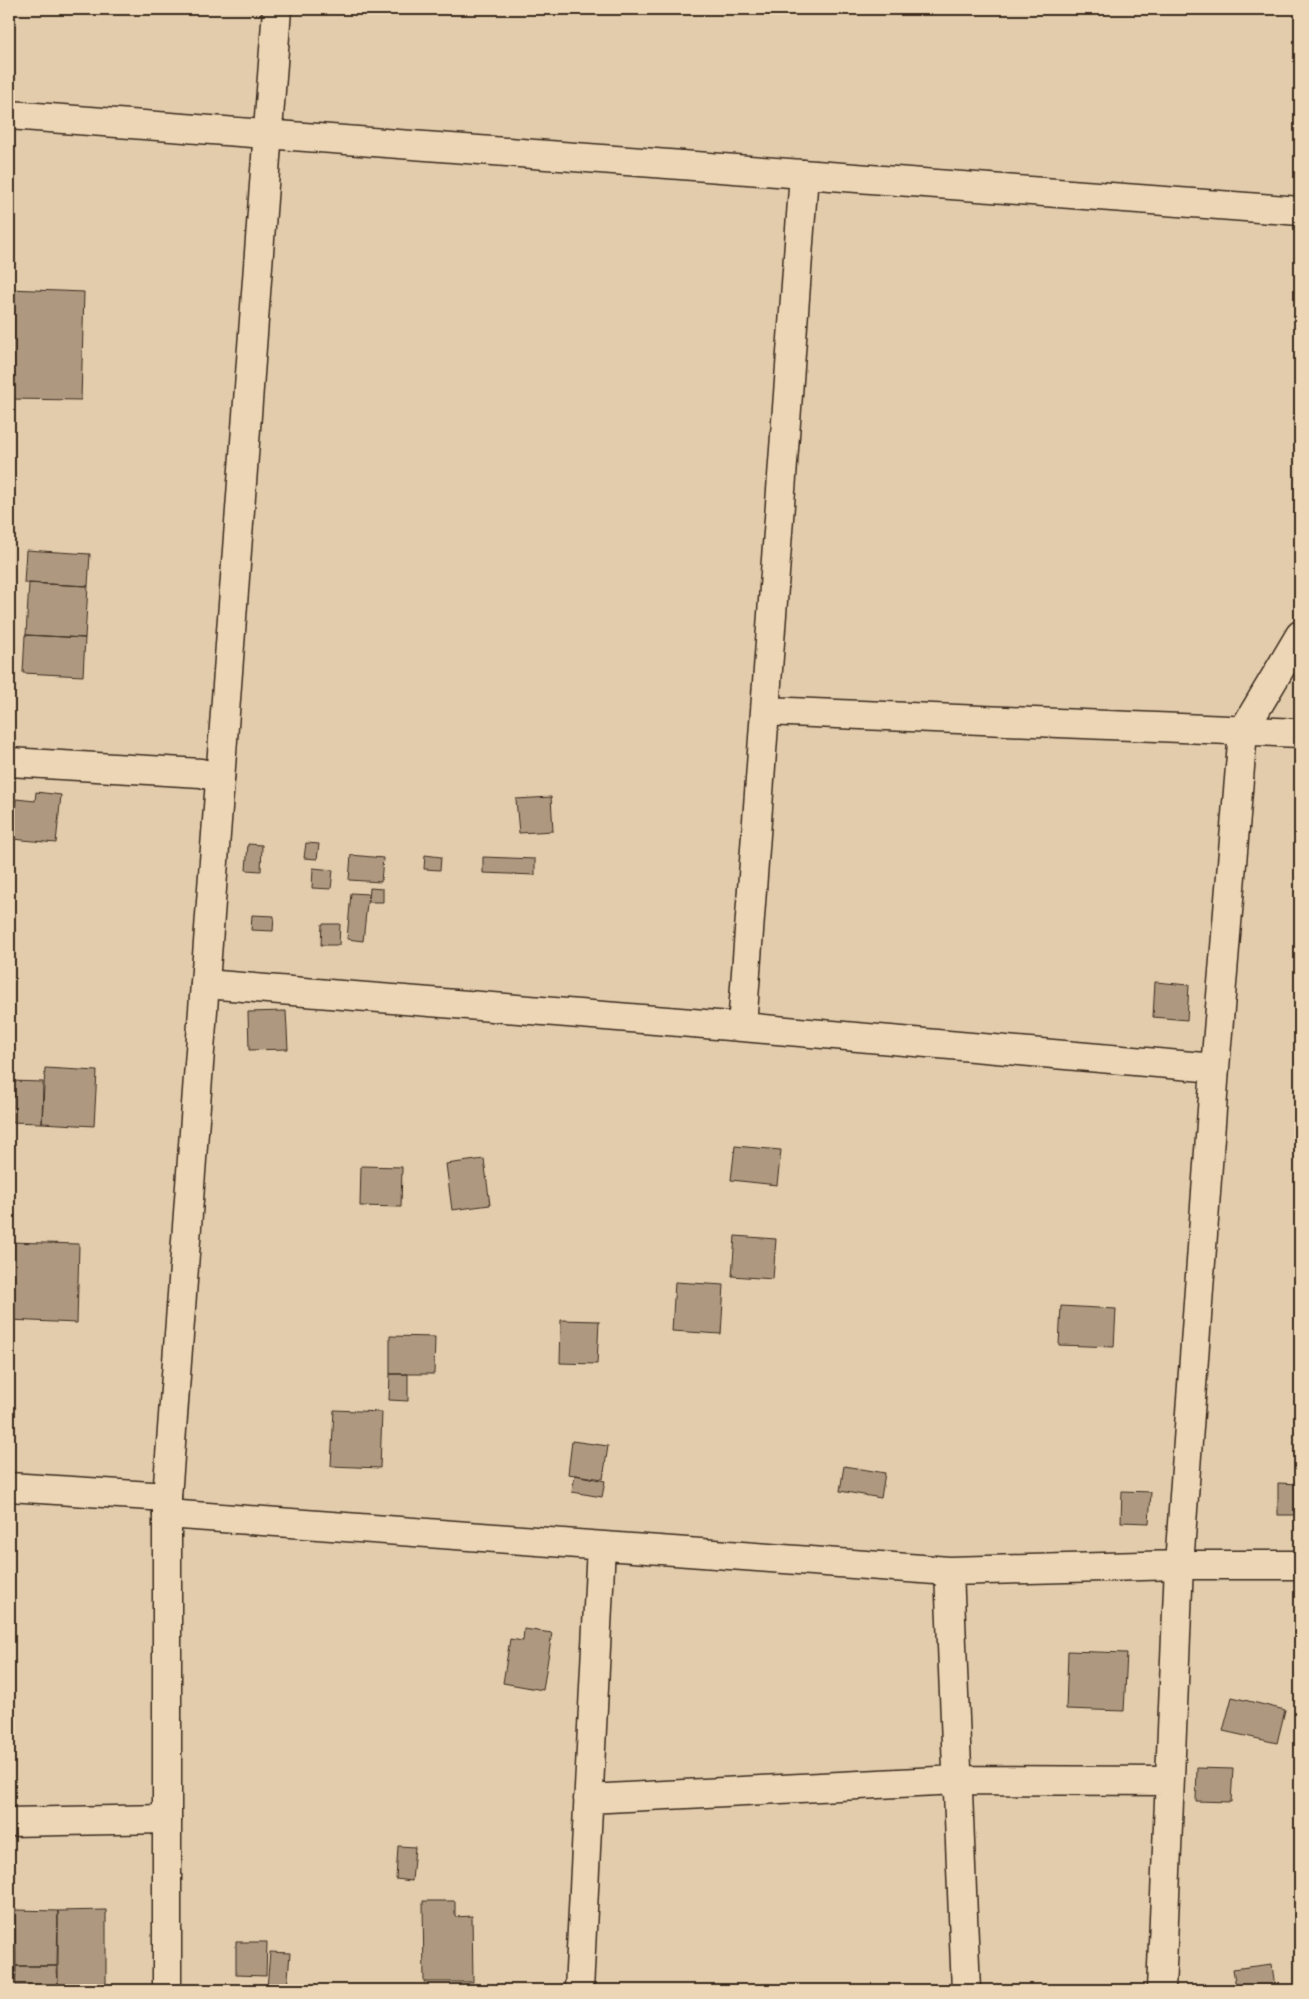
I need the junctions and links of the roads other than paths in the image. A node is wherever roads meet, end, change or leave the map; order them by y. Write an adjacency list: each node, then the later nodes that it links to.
1 (277, 9): 3 (street)
2 (9, 116): 3 (street)
3 (268, 134): 4 (street); 11 (street)
4 (804, 174): 5 (street); 7 (street)
5 (1300, 210)
6 (1300, 635): 8 (street)
7 (765, 711): 8 (street); 13 (street)
8 (1243, 731): 9 (street); 14 (street)
9 (1300, 733)
10 (9, 762): 11 (street)
11 (220, 778): 12 (street)
12 (205, 984): 13 (street); 16 (street)
13 (742, 1027): 14 (street)
14 (1215, 1068): 18 (street)
15 (9, 1487): 16 (street)
16 (167, 1506): 17 (street); 24 (street)
17 (601, 1546): 20 (street); 23 (street)
18 (1179, 1565): 19 (street); 20 (street); 22 (street)
19 (1300, 1565)
20 (949, 1572): 21 (street)
21 (957, 1780): 22 (street); 23 (street); 28 (street)
22 (1169, 1781): 29 (street)
23 (588, 1799): 27 (street)
24 (167, 1819): 25 (street); 26 (street)
25 (9, 1822)
26 (167, 1990)
27 (579, 1990)
28 (966, 1990)
29 (1161, 1990)

